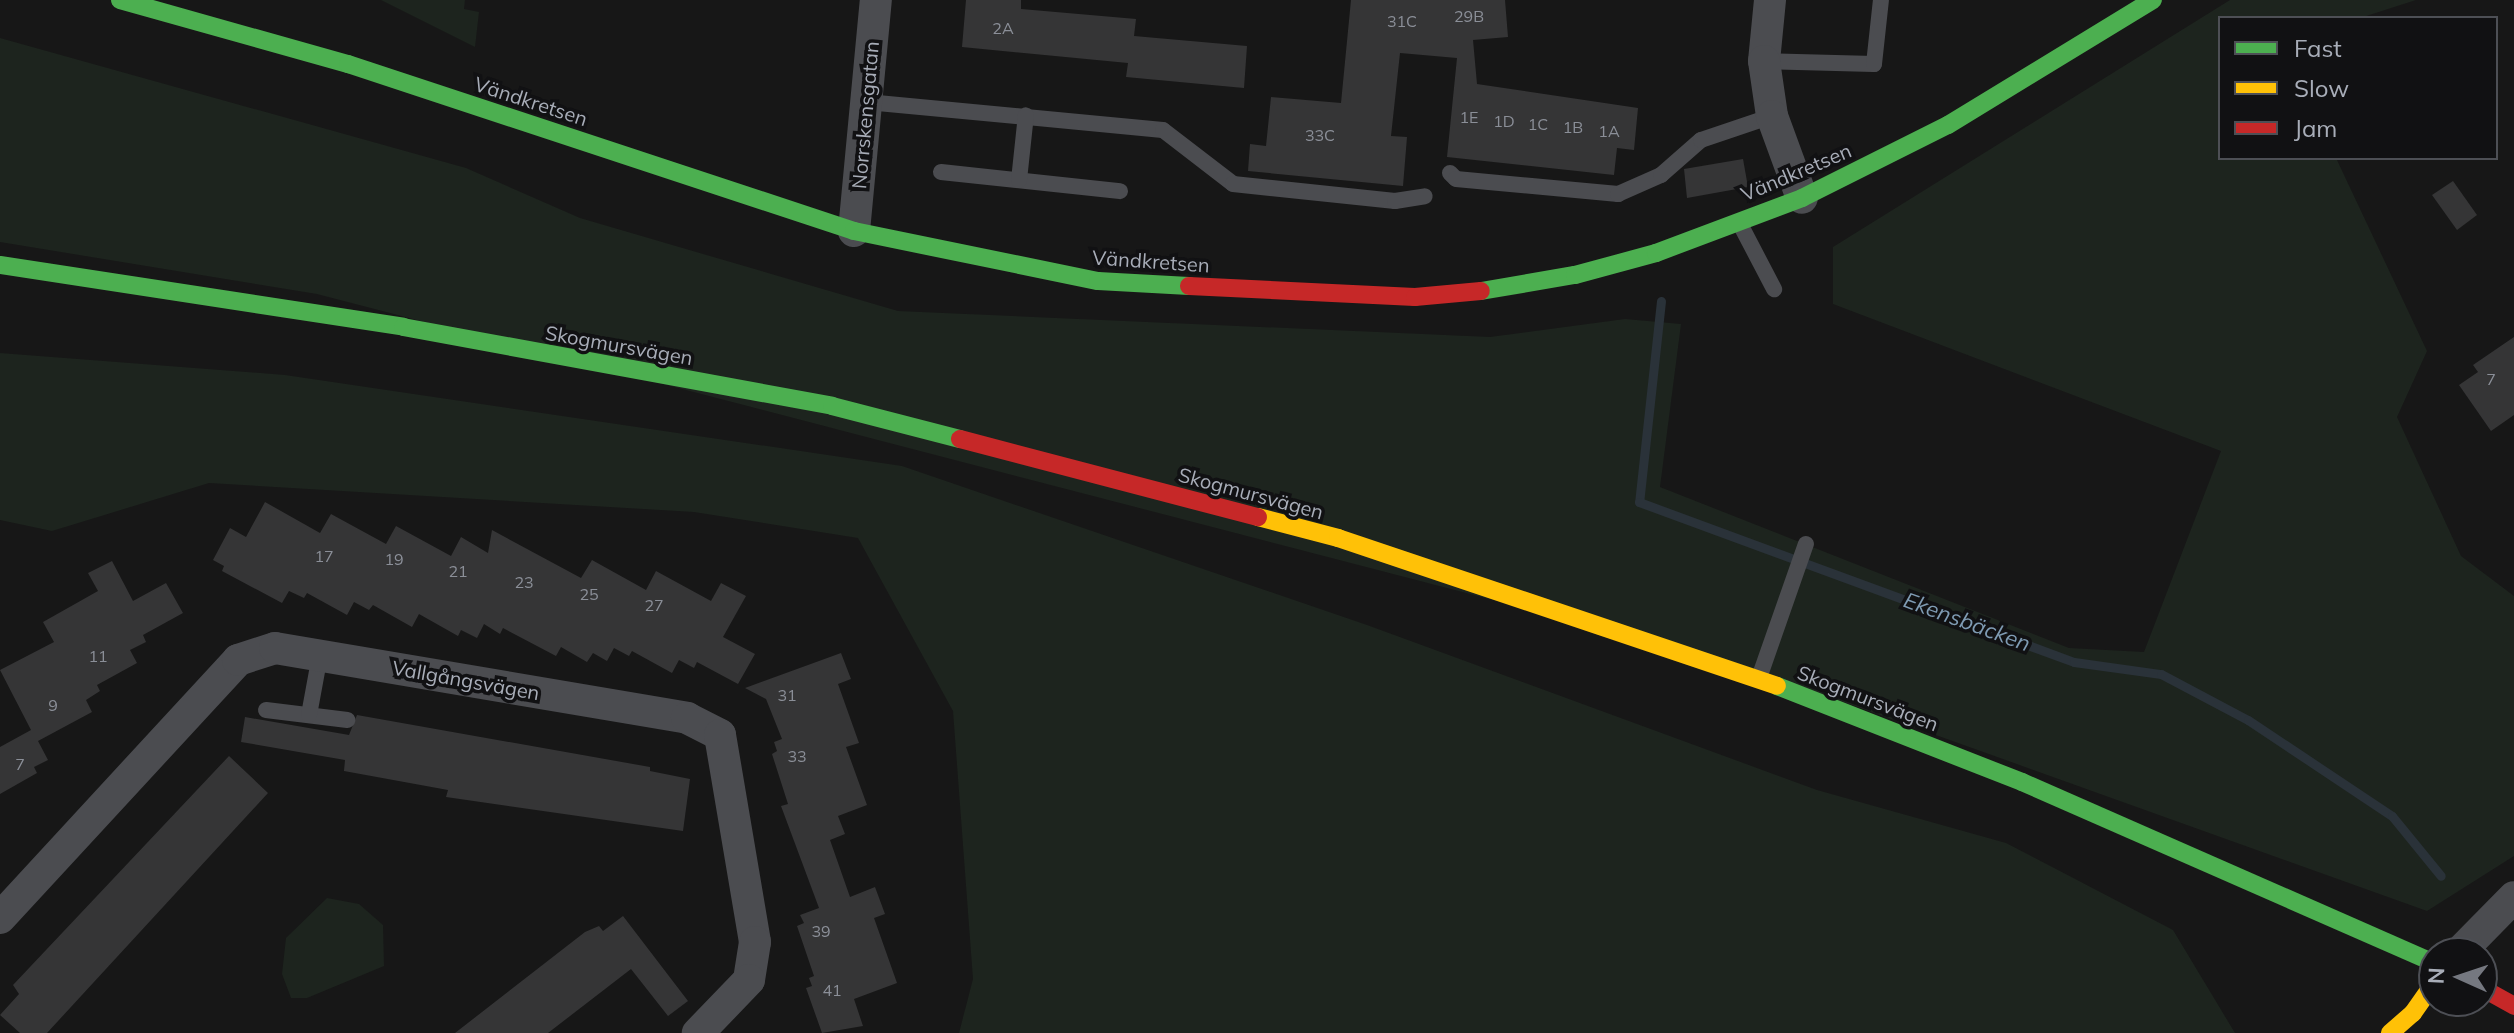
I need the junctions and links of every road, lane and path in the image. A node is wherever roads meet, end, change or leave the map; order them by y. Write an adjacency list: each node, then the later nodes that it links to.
1 (120, 0): 17 (street, Vändkretsen)
2 (876, 0): 7 (street, Norrskensgatan)
3 (1770, 0): 6 (street)
4 (1881, 0): 6 (lane)
5 (2153, 0): 15 (street, Vändkretsen)
6 (1764, 61): 9 (street)
7 (867, 102): 8 (lane); 17 (street, Norrskensgatan)
8 (1026, 115): 12 (lane); 14 (lane)
9 (1772, 116): 11 (lane); 15 (street)
10 (941, 172): 12 (lane)
11 (1450, 173)
12 (1019, 180): 13 (lane)
13 (1120, 191)
14 (1425, 196)
15 (1802, 198): 16 (street, Vändkretsen)
16 (1738, 221): 17 (street, Vändkretsen); 19 (lane)
17 (854, 231)
18 (0, 265): 22 (street, Skogmursvägen)
19 (1774, 289)
20 (1806, 544): 22 (lane)
21 (320, 655): 24 (lane); 27 (street, Vallgångsvägen); 31 (street, Vallgångsvägen)
22 (1759, 679): 29 (street, Skogmursvägen)
23 (266, 710): 24 (lane)
24 (309, 715): 25 (lane)
25 (347, 720)
26 (2514, 897): 28 (street)
27 (0, 918)
28 (2475, 937)
29 (2418, 956)
30 (2418, 1006): 32 (street)
31 (698, 1033)
32 (2390, 1033)

